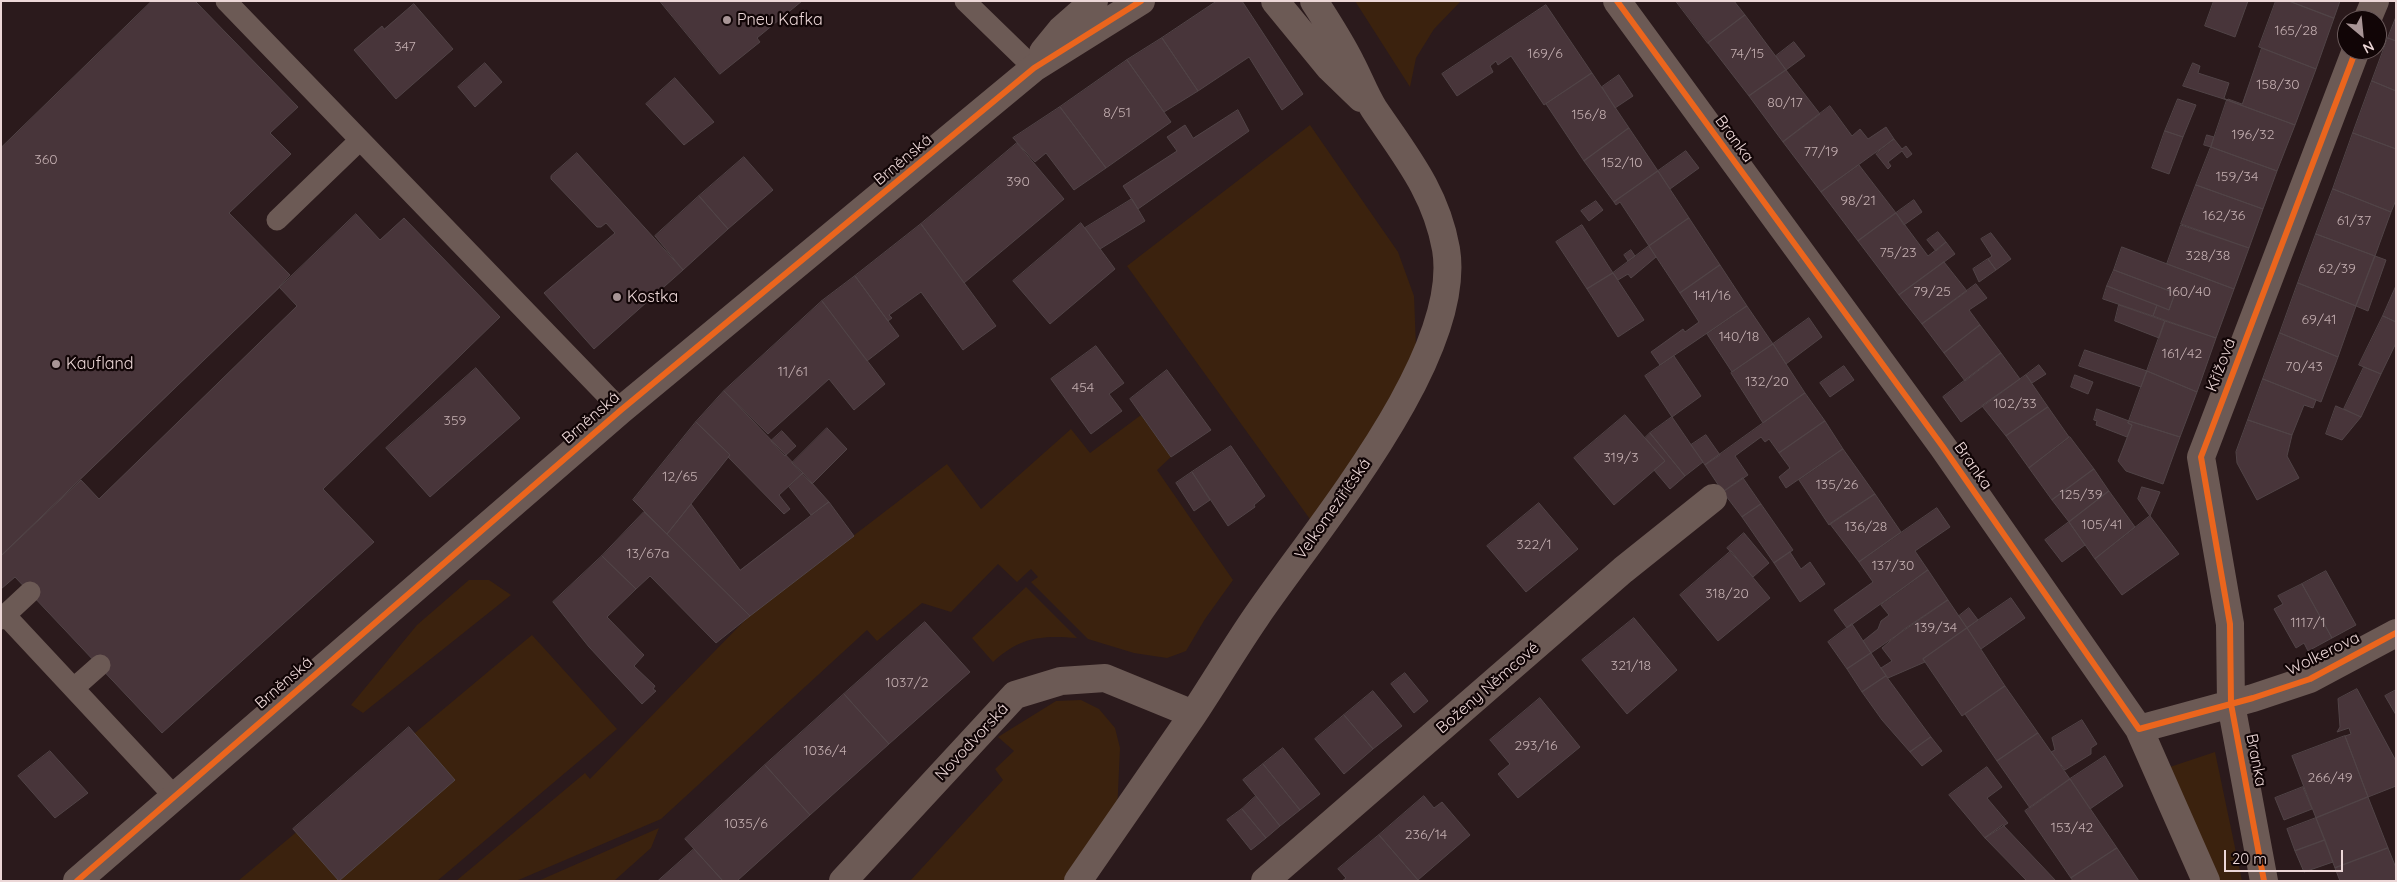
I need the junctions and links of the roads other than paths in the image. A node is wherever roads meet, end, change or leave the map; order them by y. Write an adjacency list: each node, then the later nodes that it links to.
1 (226, 1): 11 (lane)
2 (965, 1): 9 (lane)
3 (1094, 1): 9 (street)
4 (1141, 1): 9 (street, Brněnská)
5 (1275, 1): 10 (street)
6 (1314, 1): 10 (street)
7 (1617, 1): 22 (street, Branka)
8 (2352, 60): 20 (street, Křížová)
9 (1034, 68): 13 (street, Brněnská)
10 (1372, 107): 21 (street, Velkomeziříčská)
11 (360, 140): 12 (lane); 13 (lane)
12 (278, 220)
13 (621, 410): 23 (street, Brněnská)
14 (1713, 498): 27 (street, Boženy Němcové)
15 (30, 592): 16 (lane)
16 (3, 617): 19 (lane)
17 (2396, 633): 20 (street, Wolkerova)
18 (100, 665): 19 (lane)
19 (74, 688): 23 (lane)
20 (2230, 704): 22 (street); 29 (street, Branka)
21 (1193, 714): 25 (street, Novodvorská); 26 (street, Velkomeziříčská)
22 (2139, 729): 28 (street, Branka)
23 (174, 796): 24 (street, Brněnská)
24 (77, 881)
25 (843, 881)
26 (1078, 881)
27 (1265, 881)
28 (2206, 881)
29 (2264, 881)

